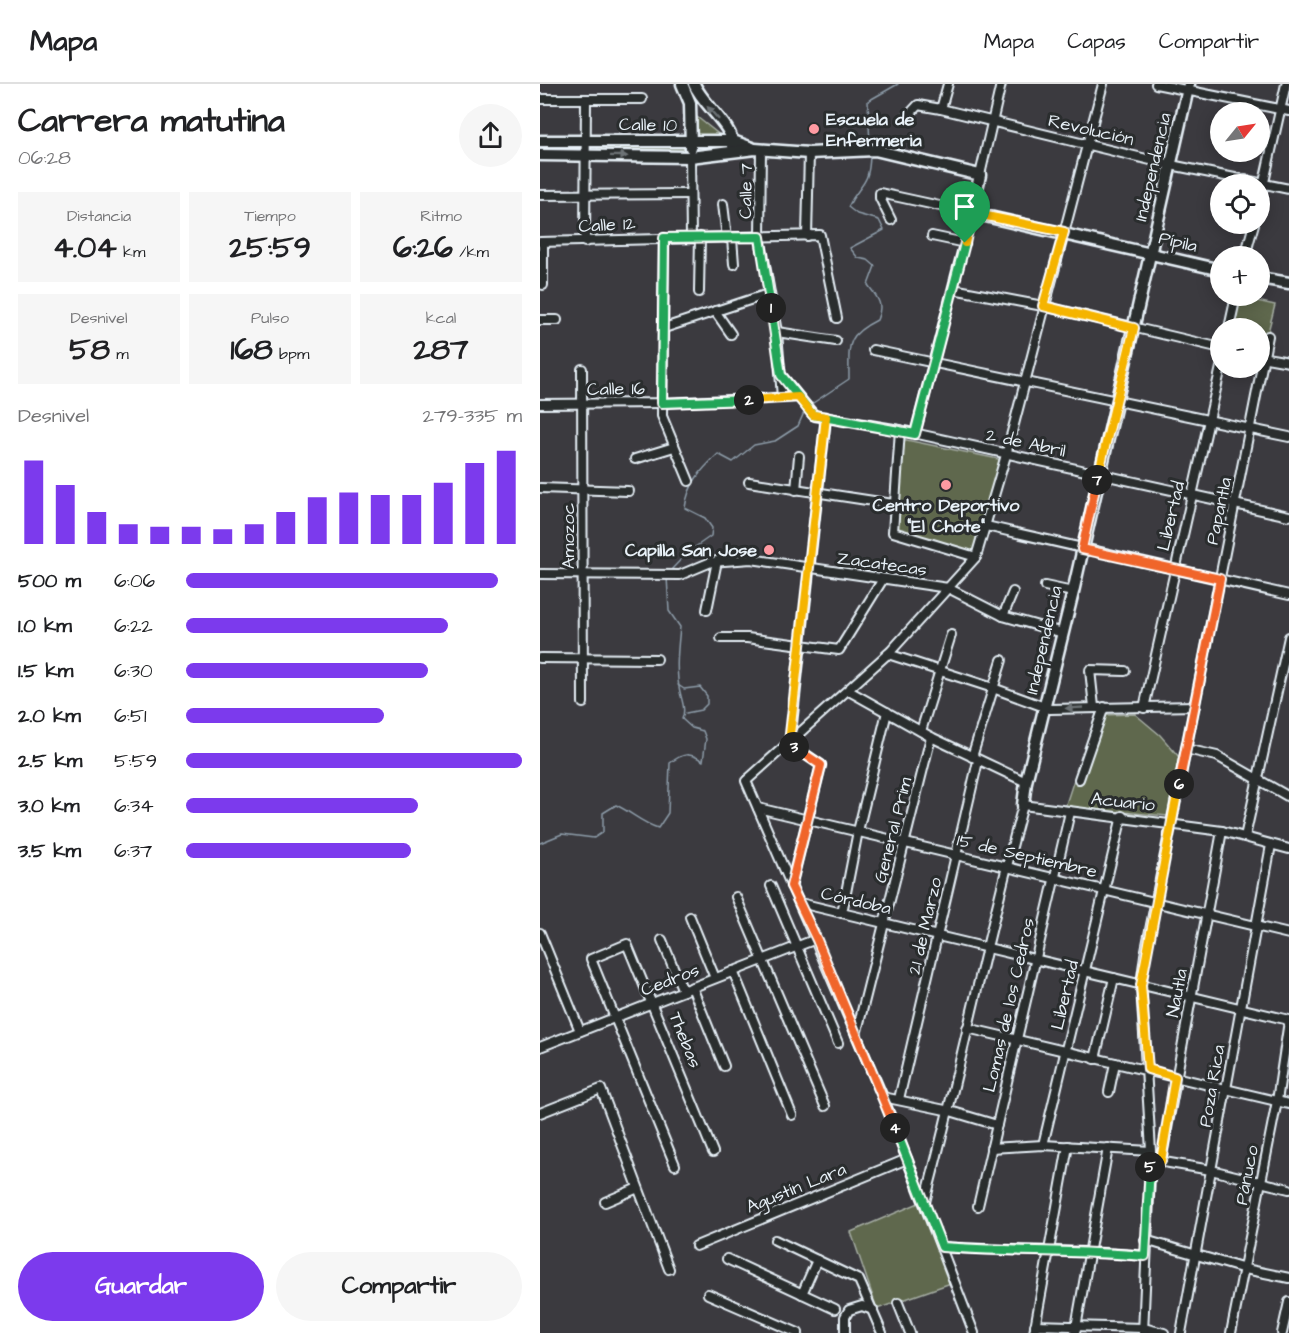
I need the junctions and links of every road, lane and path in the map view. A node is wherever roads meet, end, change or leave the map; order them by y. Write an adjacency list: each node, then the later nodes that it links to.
1 (682, 84): 18 (main road)
2 (694, 84): 20 (main road, one-way to 2)
3 (948, 84): 12 (street)
4 (1001, 84): 15 (street)
5 (1103, 84): 19 (street)
6 (1156, 84): 8 (street)
7 (1286, 84): 13 (street)
8 (1188, 88): 13 (street); 26 (main road, Independencia)
9 (540, 99): 10 (street)
10 (586, 99): 11 (street); 16 (street)
11 (642, 99)
12 (941, 109): 14 (street, Revolución); 15 (street, Revolución)
13 (1285, 110): 28 (street)
14 (906, 119)
15 (992, 123): 19 (street, Revolución); 29 (street)
16 (585, 140): 17 (main road, Calle 10); 18 (main road, Calle 10); 24 (street)
17 (540, 141)
18 (691, 142): 20 (main road, Calle 10); 25 (main road)
19 (1086, 144): 26 (street, Revolución); 38 (street)
20 (733, 147): 21 (main road, Calle 10); 25 (main road, Calle 10)
21 (758, 149): 22 (main road, Calle 10); 43 (street, Calle 7)
22 (809, 153): 29 (main road, Calle 10); 39 (street)
23 (540, 155): 24 (main road, Calle 10)
24 (585, 156): 25 (main road, Calle 10, one-way to 25); 34 (street)
25 (690, 157): 32 (street)
26 (1171, 165): 27 (street, Revolución); 49 (main road, Independencia)
27 (1215, 174)
28 (1267, 174)
29 (980, 175): 36 (main road)
30 (1270, 185): 31 (street, Revolución)
31 (1289, 189)
32 (690, 194): 34 (street); 41 (street)
33 (540, 195): 34 (street)
34 (586, 195): 47 (street)
35 (723, 204): 45 (street)
36 (972, 213): 37 (street, Pípila); 38 (main road, Pípila); 48 (street)
37 (891, 220)
38 (1064, 232): 49 (main road, Pípila); 58 (street)
39 (807, 236): 43 (street, Calle 12); 60 (street, Calle 12)
40 (932, 236): 48 (street)
41 (691, 237): 42 (street, Calle 12); 44 (street, Calle 12)
42 (700, 237): 45 (street, Calle 12); 56 (street)
43 (760, 237): 45 (street, Calle 12); 57 (street, Calle 7)
44 (664, 238): 47 (street, Calle 12); 63 (street)
45 (729, 238): 50 (street)
46 (542, 242): 47 (street, Calle 12); 54 (street)
47 (585, 242)
48 (965, 243): 55 (street)
49 (1151, 253): 51 (main road, Pípila); 64 (main road, Independencia)
50 (734, 264)
51 (1210, 267)
52 (1270, 280): 53 (main road)
53 (1289, 284)
54 (543, 285)
55 (953, 289): 58 (street); 71 (street)
56 (699, 292)
57 (768, 294): 59 (street); 65 (street, Calle 7)
58 (1043, 306): 64 (street); 77 (street)
59 (715, 311): 63 (street); 66 (street)
60 (837, 318)
61 (540, 320): 62 (street)
62 (558, 320)
63 (664, 328): 81 (street)
64 (1134, 328): 68 (street); 80 (main road, Independencia)
65 (777, 332): 67 (street); 74 (street, Calle 7)
66 (731, 334)
67 (836, 340)
68 (1210, 345)
69 (873, 350): 71 (street)
70 (1270, 358): 72 (street)
71 (932, 360): 77 (street); 88 (street)
72 (1289, 362)
73 (582, 369): 83 (street, Amozoc)
74 (781, 375): 78 (street, Calle 7); 79 (street)
75 (1219, 378): 85 (street, Libertad)
76 (1259, 378): 87 (street, Papantla)
77 (1024, 382): 80 (street); 91 (street)
78 (782, 398): 79 (street, Calle 16); 81 (street, Calle 16)
79 (799, 398): 84 (street)
80 (1115, 401): 85 (street); 94 (main road, Independencia)
81 (662, 403): 83 (street, Calle 16); 90 (street)
82 (540, 404): 83 (street, Calle 16)
83 (582, 405): 98 (street, Amozoc)
84 (826, 417): 86 (street, 2 de Abril); 101 (street)
85 (1209, 420): 87 (street); 102 (street, Libertad)
86 (900, 430): 88 (street, 2 de Abril); 103 (street)
87 (1251, 430): 89 (street); 104 (street, Papantla)
88 (915, 434): 91 (street, 2 de Abril)
89 (1289, 437)
90 (674, 447): 93 (street); 95 (street)
91 (1005, 455): 94 (street, 2 de Abril); 106 (street)
92 (799, 456): 99 (street)
93 (635, 459)
94 (1099, 473): 102 (street, 2 de Abril); 107 (main road, Independencia)
95 (689, 481)
96 (749, 482): 99 (street)
97 (540, 488): 98 (street)
98 (582, 489): 100 (street); 113 (street, Amozoc)
99 (796, 490): 101 (street)
100 (628, 491)
101 (820, 493): 103 (street); 110 (street)
102 (1191, 493): 104 (street, 2 de Abril); 111 (street, Libertad)
103 (893, 504): 108 (street)
104 (1235, 504): 105 (street, 2 de Abril); 115 (street, Papantla)
105 (1289, 516)
106 (986, 526): 107 (street); 108 (street)
107 (1082, 549): 111 (street); 119 (main road, Independencia)
108 (976, 557): 117 (street)
109 (717, 561): 110 (street, Zacatecas); 113 (street, Zacatecas); 121 (street)
110 (810, 569): 114 (street, Zacatecas); 127 (street)
111 (1174, 569): 115 (street); 142 (street, Libertad)
112 (540, 574): 113 (street, Zacatecas)
113 (583, 574): 130 (street, Amozoc)
114 (883, 579): 117 (street, Zacatecas); 127 (street)
115 (1220, 579): 120 (street); 138 (street, Papantla)
116 (1045, 586): 119 (street)
117 (948, 588): 122 (street, Zacatecas); 128 (street)
118 (1014, 592): 122 (street)
119 (1073, 592): 123 (main road, Independencia)
120 (1289, 596)
121 (707, 610)
122 (1003, 616): 123 (street, Zacatecas)
123 (1063, 633): 140 (main road, Independencia)
124 (951, 635): 133 (street)
125 (1289, 637): 151 (street)
126 (721, 638): 127 (street)
127 (802, 644): 146 (street)
128 (888, 654): 133 (street); 136 (street)
129 (540, 658): 130 (street)
130 (583, 658): 131 (street); 137 (street, Amozoc)
131 (657, 659)
132 (1002, 660): 135 (street, 21 de Marzo)
133 (939, 670): 135 (street); 144 (street)
134 (1125, 671): 139 (street)
135 (993, 688): 140 (street); 148 (street, 21 de Marzo)
136 (849, 691): 143 (street); 146 (street)
137 (583, 703)
138 (1196, 706): 142 (street); 147 (street, Papantla)
139 (1094, 707): 140 (street, one-way to 140); 141 (street)
140 (1045, 708): 150 (main road, Independencia)
141 (1104, 708): 142 (street); 149 (street)
142 (1144, 708)
143 (887, 712): 144 (street); 159 (street)
144 (921, 731): 145 (street)
145 (931, 737): 148 (street); 162 (street, General Prim)
146 (790, 742): 154 (street); 157 (street)
147 (1186, 749): 151 (street); 158 (street, Papantla)
148 (975, 759): 150 (street); 165 (street, 21 de Marzo)
149 (1079, 778)
150 (1026, 782): 153 (main road, Independencia)
151 (1258, 782): 152 (street); 161 (street)
152 (1289, 797)
153 (1023, 805): 155 (street, Acuario); 166 (street, Independencia)
154 (758, 808): 157 (street, 15 de Septiembre); 169 (street)
155 (1070, 812): 156 (street, Acuario); 167 (street, Lomas de los Cedros)
156 (1122, 816): 158 (street, Acuario); 170 (street, Libertad)
157 (808, 820): 159 (street, 15 de Septiembre); 169 (street)
158 (1172, 823): 160 (street, Acuario); 173 (street, Papantla)
159 (858, 831): 162 (street, 15 de Septiembre); 174 (street)
160 (1222, 831): 161 (street, Acuario); 175 (street, Nautla)
161 (1245, 837): 163 (street, Acuario)
162 (906, 843): 165 (street, 15 de Septiembre); 177 (street, General Prim)
163 (1271, 845): 164 (street, Acuario); 178 (street, Poza Rica)
164 (1289, 849)
165 (957, 855): 166 (street, 15 de Septiembre); 181 (street, 21 de Marzo)
166 (1006, 867): 167 (street, 15 de Septiembre); 185 (street, Independencia)
167 (1054, 878): 170 (street, 15 de Septiembre); 186 (street, Lomas de los Cedros)
168 (771, 886): 184 (street)
169 (791, 886): 172 (street)
170 (1104, 890): 173 (street, 15 de Septiembre); 189 (street, Libertad)
171 (736, 897): 187 (street)
172 (800, 903): 174 (street, Córdoba); 202 (street)
173 (1157, 903): 175 (street, 15 de Septiembre); 192 (street, Papantla)
174 (842, 913): 177 (street, Córdoba)
175 (1207, 914): 178 (street, 15 de Septiembre); 195 (street, Nautla)
176 (690, 917): 190 (street)
177 (885, 924): 181 (street, Córdoba); 202 (street, General Prim)
178 (1255, 926): 180 (street, 15 de Septiembre); 197 (street, Poza Rica)
179 (540, 933): 201 (street)
180 (1289, 934)
181 (939, 936): 185 (street, Córdoba); 216 (street, 21 de Marzo)
182 (662, 940): 194 (street)
183 (811, 941): 184 (street, Cedros)
184 (796, 947): 187 (street, Cedros); 205 (street)
185 (986, 948): 186 (street, Córdoba); 200 (street, Independencia)
186 (1035, 959): 189 (street, Córdoba); 204 (street, Lomas de los Cedros)
187 (763, 960): 188 (street, Cedros); 219 (street)
188 (733, 971): 190 (street, Cedros); 222 (street)
189 (1086, 972): 191 (street, Córdoba); 207 (street, Libertad)
190 (715, 978): 193 (street, Cedros)
191 (1114, 978): 192 (street, Córdoba); 208 (street)
192 (1141, 985): 195 (street, Córdoba); 211 (street, Papantla)
193 (692, 987): 194 (street, Cedros); 210 (street)
194 (683, 991): 196 (street, Cedros)
195 (1192, 997): 197 (street, Córdoba); 212 (street, Nautla)
196 (654, 1002): 198 (street, Cedros); 198 (street, Thebas); 228 (street, Thebas)
197 (1240, 1008): 199 (street, Córdoba); 213 (street, Poza Rica)
198 (615, 1017): 201 (street, Cedros); 232 (street)
199 (1289, 1021): 217 (street, Pánuco)
200 (967, 1028): 204 (street); 220 (street, Independencia)
201 (580, 1031): 206 (street, Cedros)
202 (856, 1035): 215 (street)
203 (540, 1036): 206 (street)
204 (1017, 1040): 207 (street); 223 (street, Lomas de los Cedros)
205 (838, 1043)
206 (542, 1046)
207 (1067, 1051): 208 (street); 224 (street, Libertad)
208 (1095, 1059): 209 (street)
209 (1115, 1062): 211 (street); 214 (street)
210 (724, 1066)
211 (1148, 1069): 212 (street); 229 (street, Papantla)
212 (1175, 1077): 213 (street); 231 (street, Nautla)
213 (1227, 1091): 217 (street); 233 (street, Poza Rica)
214 (1109, 1092)
215 (883, 1097): 216 (street); 230 (street)
216 (899, 1099): 220 (street)
217 (1276, 1101): 218 (street); 234 (street, Pánuco)
218 (1289, 1104)
219 (825, 1106)
220 (950, 1111): 223 (street); 238 (street, Independencia)
221 (540, 1113): 235 (street)
222 (792, 1115)
223 (997, 1125): 226 (street, Lomas de los Cedros)
224 (1043, 1145): 225 (street); 226 (street)
225 (1068, 1146): 227 (street); 245 (street)
226 (991, 1148): 239 (street, Lomas de los Cedros)
227 (1108, 1148): 229 (street); 244 (street)
228 (713, 1152)
229 (1151, 1155): 231 (street); 241 (street, Papantla)
230 (907, 1159): 238 (street); 242 (street, Agustín Lara)
231 (1161, 1161): 233 (street)
232 (675, 1165)
233 (1211, 1170): 234 (street); 246 (street, Poza Rica)
234 (1261, 1183): 236 (street); 251 (street, Pánuco)
235 (638, 1188): 237 (street); 250 (street)
236 (1289, 1189)
237 (605, 1202)
238 (925, 1203): 243 (street)
239 (978, 1206)
240 (775, 1240): 249 (street)
241 (1145, 1240): 246 (street); 247 (street, Papantla)
242 (696, 1246)
243 (942, 1247): 245 (street); 268 (street)
244 (1088, 1251): 245 (street); 247 (street); 261 (street)
245 (1048, 1252): 260 (street)
246 (1195, 1255): 251 (street); 270 (street, Poza Rica)
247 (1145, 1256): 262 (street, Papantla)
248 (727, 1259): 254 (street)
249 (817, 1260): 254 (street); 258 (street)
250 (669, 1269)
251 (1245, 1269): 252 (street); 271 (street, Pánuco)
252 (1289, 1278)
253 (708, 1294): 259 (street)
254 (802, 1294): 257 (street)
255 (1289, 1302): 272 (street)
256 (898, 1303): 267 (street)
257 (835, 1309)
258 (873, 1310): 265 (street); 266 (street)
259 (776, 1323): 263 (street); 264 (street)
260 (1035, 1329): 261 (street)
261 (1075, 1329): 262 (street)
262 (1143, 1331): 269 (street)
263 (771, 1333)
264 (798, 1333)
265 (845, 1333)
266 (882, 1333)
267 (910, 1333)
268 (974, 1333)
269 (1164, 1333)
270 (1181, 1333)
271 (1231, 1333)
272 (1282, 1333)

